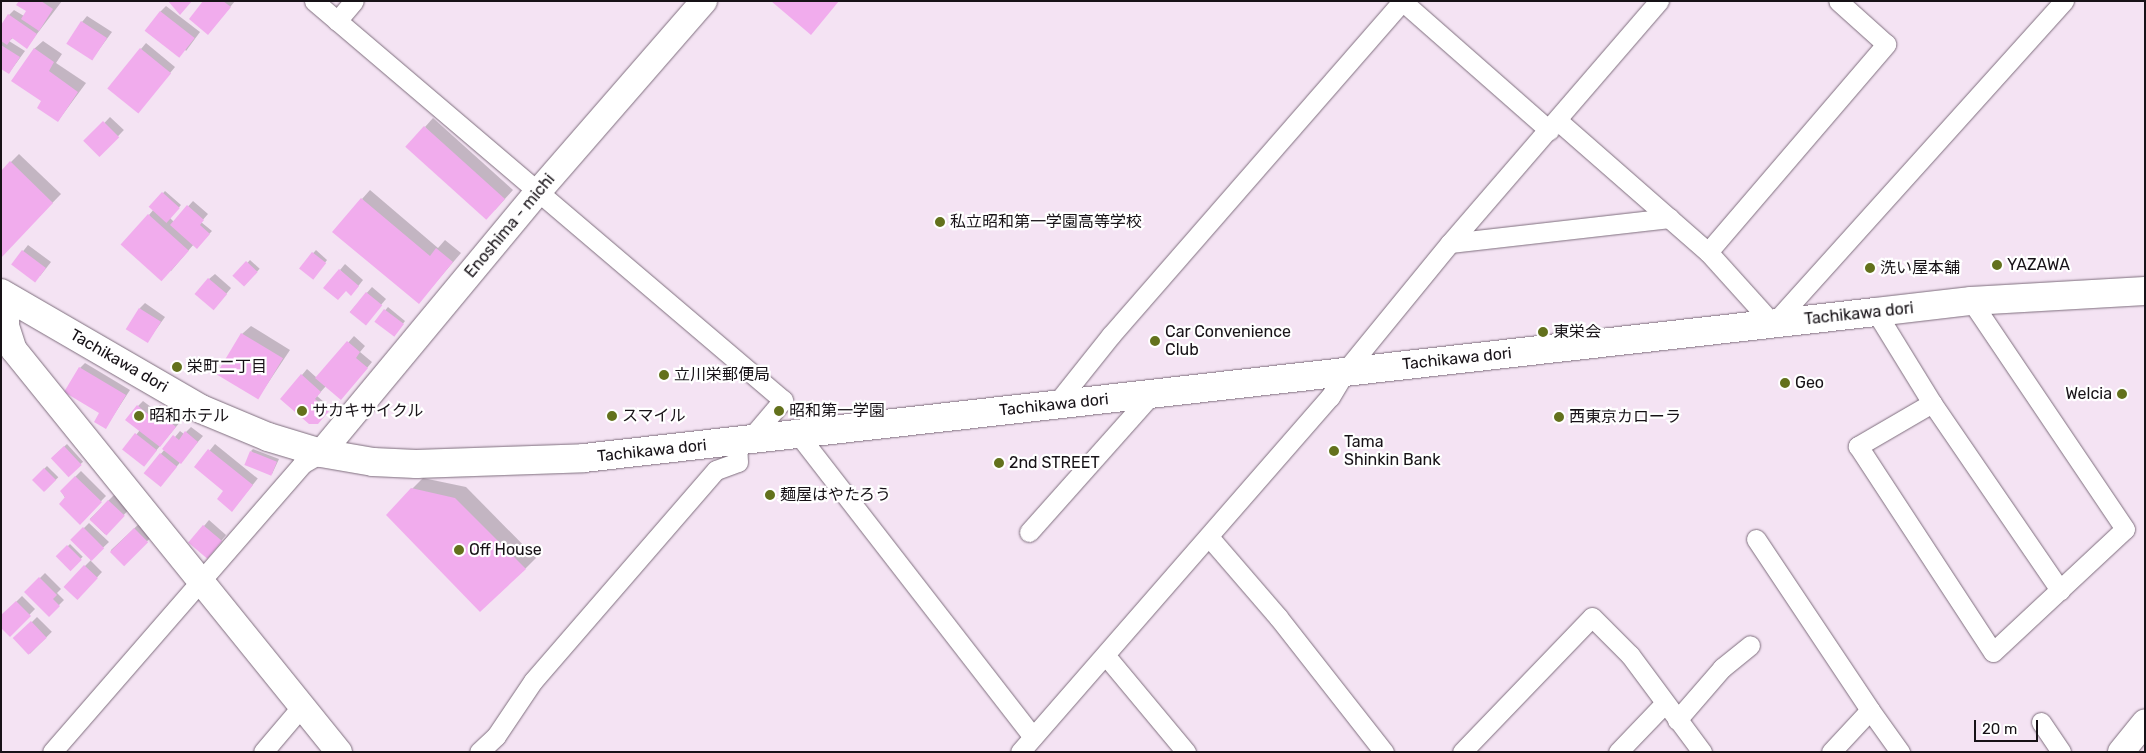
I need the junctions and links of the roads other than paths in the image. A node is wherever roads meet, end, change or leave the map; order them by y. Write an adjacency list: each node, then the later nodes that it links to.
1 (314, 1): 7 (street)
2 (354, 1): 7 (street)
3 (704, 1): 9 (street, Enoshima - michi)
4 (1659, 1): 8 (street)
5 (2064, 1): 17 (street)
6 (1851, 5): 12 (street)
7 (337, 20): 9 (street)
8 (1553, 125): 10 (street); 11 (street); 20 (street)
9 (538, 192): 23 (street); 24 (street, Enoshima - michi)
10 (1670, 218): 11 (street); 12 (street)
11 (1450, 243): 18 (street)
12 (1708, 252): 17 (street)
13 (2145, 291): 15 (main road, Tachikawa dori)
14 (4, 294): 24 (main road, Tachikawa dori); 28 (street)
15 (1971, 301): 16 (main road, Tachikawa dori); 29 (street)
16 (1876, 312): 17 (main road, Tachikawa dori); 21 (street)
17 (1772, 324): 18 (main road, Tachikawa dori)
18 (1346, 370): 19 (main road, Tachikawa dori); 26 (street)
19 (1152, 394): 20 (main road, Tachikawa dori); 25 (street)
20 (1056, 404): 22 (main road, Tachikawa dori)
21 (1932, 404): 29 (street); 29 (street)
22 (798, 434): 23 (main road, Tachikawa dori); 38 (street)
23 (743, 440): 24 (main road, Tachikawa dori); 42 (street)
24 (321, 454): 28 (street)
25 (1029, 532)
26 (1209, 537): 31 (street); 45 (street)
27 (1756, 539): 34 (street)
28 (198, 581): 33 (street); 39 (street)
29 (2060, 590)
30 (1750, 645): 35 (street)
31 (1106, 656): 38 (street); 44 (street)
32 (1664, 704): 35 (street); 46 (street); 47 (street)
33 (302, 706): 40 (street); 41 (street)
34 (1870, 710): 49 (street); 50 (street)
35 (1678, 720): 48 (street)
36 (2041, 722): 51 (street)
37 (2145, 722): 52 (street)
38 (1033, 737): 43 (street)
39 (52, 752)
40 (263, 752)
41 (338, 752)
42 (479, 752)
43 (1020, 752)
44 (1186, 752)
45 (1384, 752)
46 (1462, 752)
47 (1618, 752)
48 (1702, 752)
49 (1831, 752)
50 (1900, 752)
51 (2061, 752)
52 (2121, 752)

